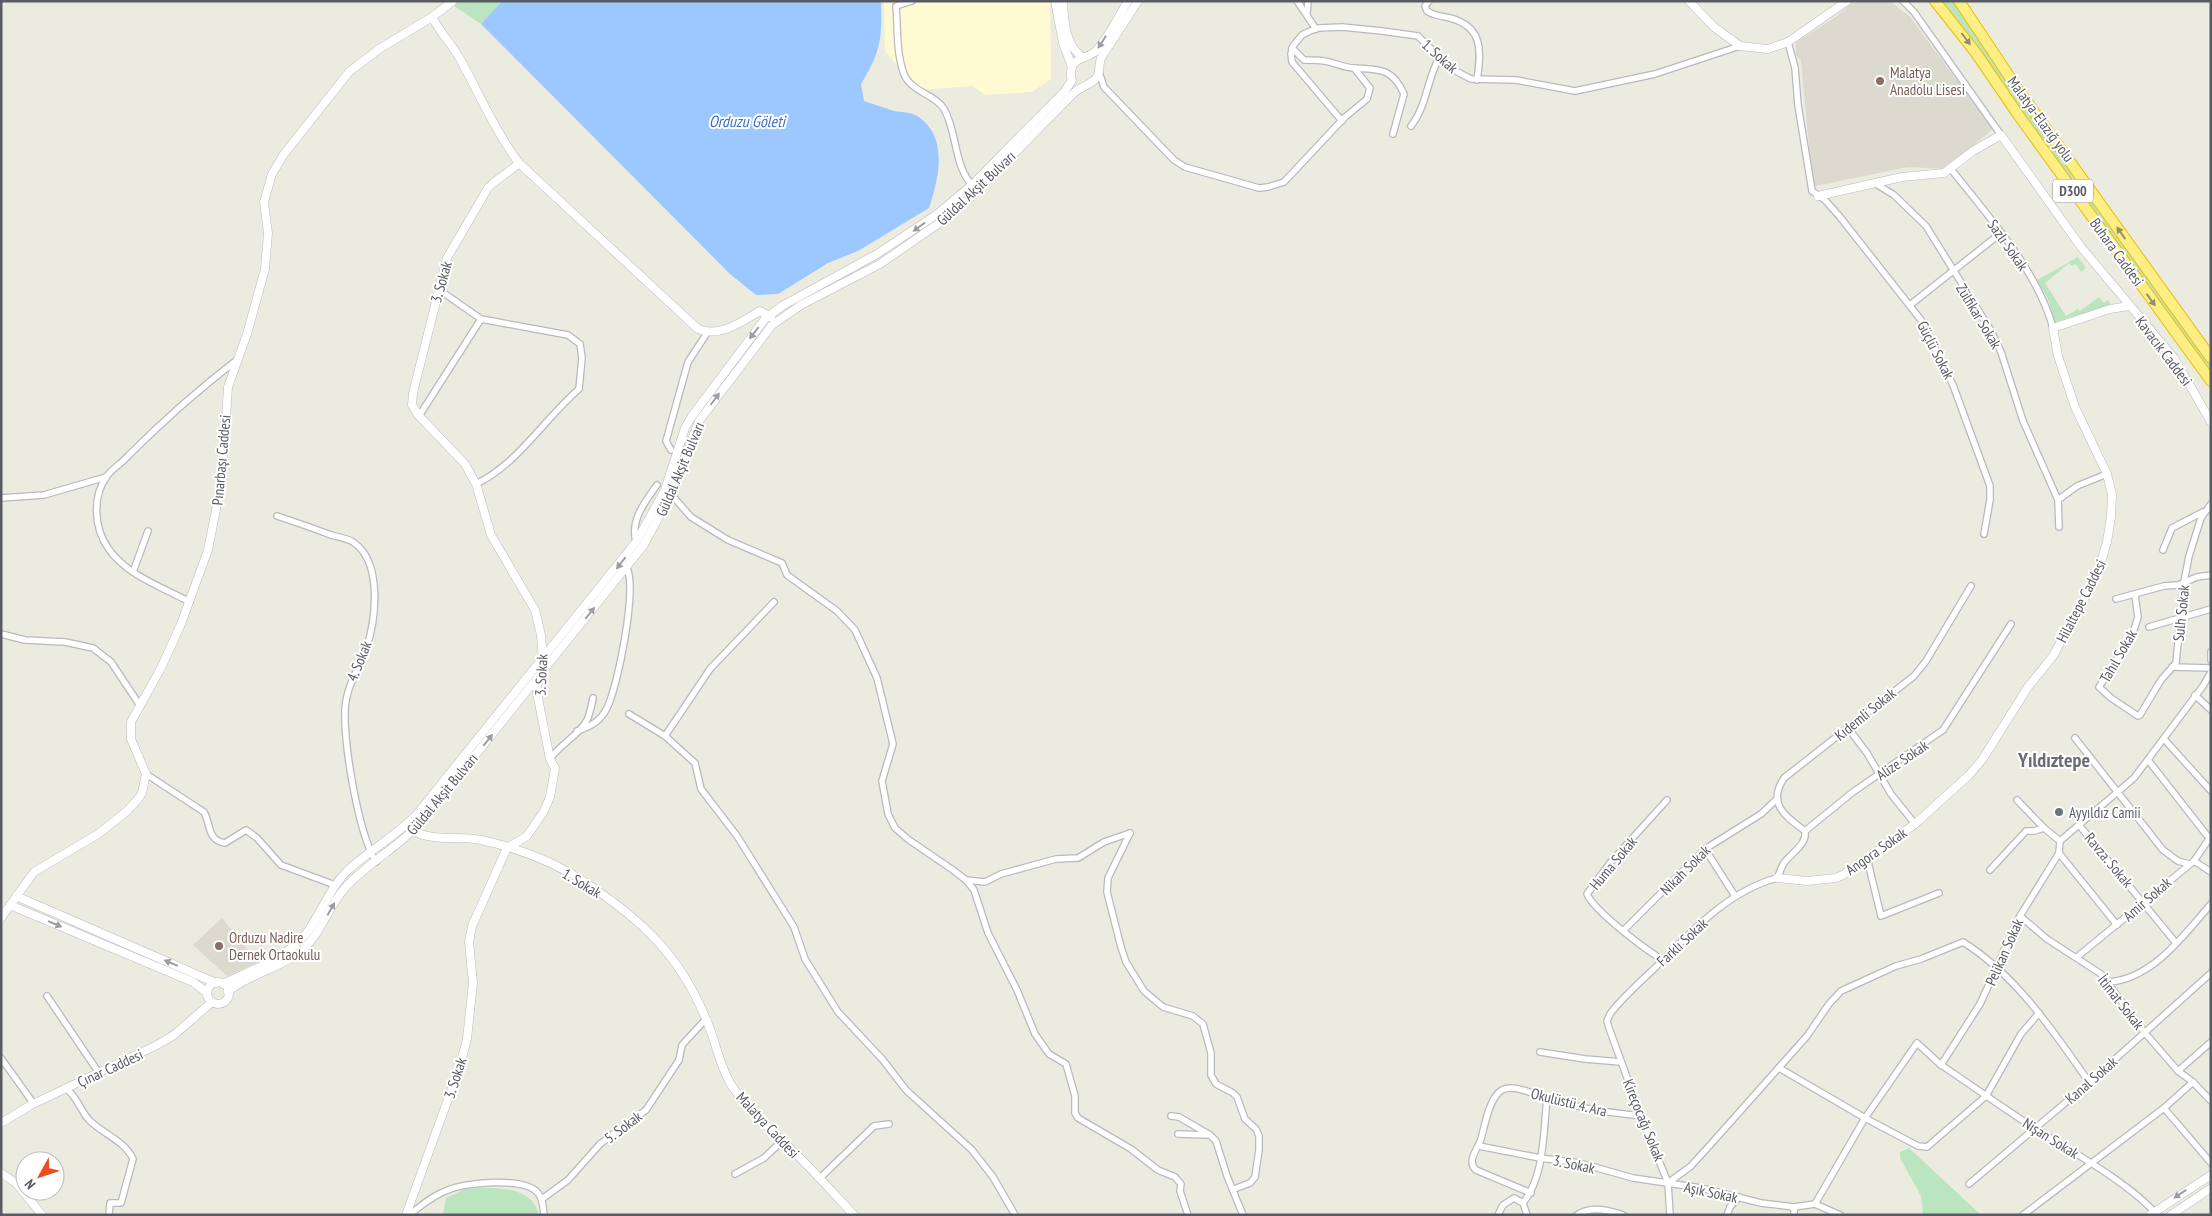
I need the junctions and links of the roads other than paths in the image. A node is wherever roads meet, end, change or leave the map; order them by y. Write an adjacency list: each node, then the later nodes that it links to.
1 (453, 1): 16 (street, Pınarbaşı Caddesi)
2 (912, 1): 37 (street)
3 (1055, 1): 23 (street)
4 (1063, 1): 21 (street)
5 (1128, 1): 21 (street, one-way to 21)
6 (1138, 1): 25 (street, Güldal Akşit Bulvarı)
7 (1297, 1): 15 (street)
8 (1308, 1): 15 (street)
9 (1429, 1): 27 (street)
10 (1689, 1): 19 (street)
11 (1847, 1): 18 (street)
12 (1903, 1): 33 (street)
13 (1936, 1): 49 (highway, Buhara Caddesi / D300, one-way to 49)
14 (1959, 1): 51 (highway, Malatya-Elazığ yolu / D300, one-way to 14)
15 (1307, 14): 17 (street)
16 (432, 17): 34 (street); 52 (street, Pınarbaşı Caddesi)
17 (1316, 29): 20 (street); 22 (street, 1. Sokak)
18 (1788, 42): 19 (street); 38 (street)
19 (1740, 46): 27 (street, 1. Sokak)
20 (1292, 48): 24 (street); 30 (street)
21 (1084, 57): 23 (street); 25 (street)
22 (1439, 58): 27 (street, 1. Sokak); 31 (street)
23 (1072, 67): 26 (street)
24 (1354, 68): 30 (street); 32 (street)
25 (1099, 69): 28 (street, Güldal Akşit Bulvarı); 29 (street)
26 (1072, 80): 28 (street); 37 (street, Güldal Akşit Bulvarı)
27 (1477, 80)
28 (1085, 85): 29 (street); 37 (street, Güldal Akşit Bulvarı)
29 (1104, 87): 30 (street)
30 (1342, 121)
31 (1411, 126)
32 (1393, 134)
33 (2001, 134): 35 (street); 43 (street, Kavacık Caddesi)
34 (518, 163): 41 (street, 3. Sokak); 48 (street)
35 (1951, 170): 36 (street); 39 (street, Sazlı Sokak)
36 (1876, 184): 38 (street); 40 (street, Zülfikar Sokak)
37 (975, 187): 44 (street, Güldal Akşit Bulvarı, one-way to 44); 46 (street, Güldal Akşit Bulvarı)
38 (1818, 196): 42 (street, Güçlü Sokak)
39 (2001, 233): 40 (street); 47 (street, Sazlı Sokak)
40 (1953, 271): 42 (street); 63 (street, Zülfikar Sokak)
41 (438, 289): 45 (street); 54 (street, 3. Sokak)
42 (1910, 305): 69 (street, Güçlü Sokak)
43 (2129, 306): 47 (street); 50 (street, Kavacık Caddesi)
44 (769, 315): 46 (street); 48 (street); 61 (street, Güldal Akşit Bulvarı, one-way to 61)
45 (481, 318): 54 (street); 59 (street)
46 (777, 321): 61 (street, Güldal Akşit Bulvarı, one-way to 46)
47 (2053, 328): 57 (street, Hilaltepe Caddesi)
48 (708, 333): 56 (street)
49 (2186, 347): 50 (street); 53 (highway, Buhara Caddesi / D300)
50 (2174, 358): 55 (street, Kavacık Caddesi)
51 (2211, 358)
52 (237, 360): 58 (street); 79 (street, Pınarbaşı Caddesi)
53 (2211, 381)
54 (419, 416): 59 (street, 3. Sokak)
55 (2211, 422)
56 (671, 450)
57 (2107, 474): 63 (street); 113 (street, Hilaltepe Caddesi)
58 (106, 477): 62 (street); 73 (street)
59 (476, 484): 87 (street, 3. Sokak)
60 (657, 485): 70 (street)
61 (668, 492): 70 (street, Güldal Akşit Bulvarı); 72 (street, Güldal Akşit Bulvarı); 131 (street)
62 (1, 498)
63 (2058, 500): 67 (street, Zülfikar Sokak)
64 (2211, 504): 65 (street, Sulh Sokak)
65 (2203, 512): 71 (street); 75 (street, Sulh Sokak)
66 (278, 516): 123 (street, 4. Sokak)
67 (2059, 527)
68 (148, 531): 73 (street)
69 (1984, 534)
70 (636, 542): 87 (street, Güldal Akşit Bulvarı, one-way to 87)
71 (2163, 550)
72 (627, 568): 92 (street, Güldal Akşit Bulvarı, one-way to 72); 100 (street)
73 (133, 572): 79 (street)
74 (2211, 574): 75 (street)
75 (2184, 582): 77 (street); 82 (street, Sulh Sokak)
76 (1971, 586): 99 (street, Kıdemli Sokak)
77 (2135, 594): 78 (street); 98 (street, Tahıl Sokak)
78 (2116, 599)
79 (190, 602): 95 (street, Pınarbaşı Caddesi)
80 (774, 602): 101 (street)
81 (2211, 609): 82 (street)
82 (2180, 618): 84 (street); 89 (street, Sulh Sokak)
83 (2010, 624): 107 (street, Alize Sokak)
84 (2149, 627)
85 (1, 634): 95 (street)
86 (2211, 652): 88 (street)
87 (544, 657): 92 (street, 3. Sokak); 115 (street, Güldal Akşit Bulvarı)
88 (2211, 660)
89 (2172, 667): 90 (street); 98 (street, Sulh Sokak)
90 (2211, 668)
91 (2211, 672): 93 (street)
92 (537, 679): 104 (street, 3. Sokak); 118 (street, Güldal Akşit Bulvarı, one-way to 92)
93 (2195, 696): 96 (street); 103 (street)
94 (594, 698): 100 (street)
95 (139, 704): 106 (street, Pınarbaşı Caddesi)
96 (2211, 710)
97 (629, 714): 101 (street)
98 (2140, 715)
99 (1848, 728): 107 (street); 110 (street, Kıdemli Sokak)
100 (577, 731): 104 (street)
101 (665, 736): 207 (street)
102 (2075, 738): 109 (street)
103 (2164, 739): 105 (street); 108 (street)
104 (550, 759): 121 (street, 3. Sokak)
105 (2148, 760): 109 (street); 119 (street)
106 (146, 774): 132 (street); 134 (street)
107 (1879, 775): 113 (street); 117 (street, Alize Sokak)
108 (2211, 791)
109 (2117, 793): 114 (street); 127 (street)
110 (1777, 799): 117 (street); 122 (street, Nikah Sokak)
111 (1667, 800): 142 (street, Huma Sokak)
112 (2017, 800): 116 (street)
113 (1915, 824): 125 (street, Angora Sokak)
114 (2079, 825): 120 (street); 136 (street, Ravza. Sokak)
115 (406, 826): 118 (street, 1. Sokak); 123 (street, Güldal Akşit Bulvarı)
116 (2044, 828): 120 (street); 128 (street)
117 (1804, 831): 130 (street, Alize Sokak)
118 (414, 832): 121 (street, 1. Sokak); 126 (street, Güldal Akşit Bulvarı)
119 (2210, 837): 127 (street, Amir Sokak)
120 (2060, 841): 124 (street, Pelikan Sokak)
121 (507, 848): 155 (street, 1. Sokak); 204 (street, 3. Sokak)
122 (1705, 849): 135 (street); 142 (street, Nikah Sokak)
123 (370, 852): 126 (street, 4. Sokak); 132 (street)
124 (2059, 853): 139 (street, Pelikan Sokak); 141 (street)
125 (1867, 858): 130 (street, Angora Sokak); 133 (street)
126 (376, 862): 150 (street, Güldal Akşit Bulvarı, one-way to 126)
127 (2192, 862): 129 (street); 136 (street, Amir Sokak)
128 (1990, 870)
129 (2211, 872)
130 (1778, 878): 135 (street, Farklı Sokak)
131 (966, 880): 194 (street); 208 (street)
132 (335, 885): 149 (street)
133 (1939, 893)
134 (16, 896): 138 (street); 149 (street, one-way to 134)
135 (1735, 896): 145 (street, Farklı Sokak)
136 (2143, 901): 141 (street, Amir Sokak); 143 (street, Ravza. Sokak)
137 (2211, 904): 143 (street)
138 (10, 905): 140 (street); 151 (street, one-way to 151)
139 (2020, 916): 144 (street, İtimat Sokak); 146 (street, Pelikan Sokak)
140 (1, 918)
141 (2117, 925): 144 (street, Amir Sokak)
142 (1624, 931): 145 (street, Huma Sokak)
143 (2176, 943): 148 (street)
144 (2076, 957): 148 (street, İtimat Sokak)
145 (1663, 960): 156 (street, Farklı Sokak)
146 (1997, 969): 154 (street); 162 (street, Pelikan Sokak); 163 (street)
147 (2211, 973): 157 (street, Kanal Sokak)
148 (2107, 982): 157 (street, İtimat Sokak)
149 (219, 983): 150 (street); 151 (street)
150 (228, 992): 153 (street, Çınar Caddesi)
151 (207, 993): 153 (street)
152 (46, 996): 165 (street)
153 (212, 1002): 165 (street, Çınar Caddesi)
154 (2039, 1013): 166 (street); 169 (street)
155 (706, 1019): 182 (street, Malatya Caddesi); 197 (street, 5. Sokak)
156 (1608, 1028): 161 (street, Kireçocağı Sokak)
157 (2145, 1033): 164 (street, İtimat Sokak); 166 (street, Kanal Sokak)
158 (2211, 1042): 164 (street)
159 (1540, 1052): 161 (street)
160 (1, 1058): 172 (street)
161 (1621, 1062): 175 (street, Kireçocağı Sokak)
162 (1941, 1065): 169 (street, Nişan Sokak); 176 (street)
163 (1779, 1068): 176 (street); 191 (street)
164 (2178, 1071): 167 (street, İtimat Sokak)
165 (99, 1074): 168 (street, Çınar Caddesi)
166 (2089, 1082): 179 (street, Kanal Sokak)
167 (2193, 1082): 171 (street, İtimat Sokak); 173 (street)
168 (66, 1088): 172 (street, Çınar Caddesi); 203 (street)
169 (1986, 1096): 176 (street); 179 (street, Nişan Sokak)
170 (1547, 1099): 175 (street, Okulüstü 4. Ara); 183 (street, Okulüstü 4. Ara); 184 (street)
171 (2211, 1101)
172 (31, 1105): 177 (street, Çınar Caddesi)
173 (2164, 1108): 185 (street); 186 (street)
174 (1171, 1116): 181 (street)
175 (1641, 1116): 191 (street, Kireçocağı Sokak)
176 (1865, 1118): 199 (street)
177 (1, 1123)
178 (890, 1124): 190 (street)
179 (2034, 1128): 185 (street, Nişan Sokak); 192 (street, Kanal Sokak)
180 (1178, 1134): 181 (street)
181 (1210, 1135): 194 (street)
182 (782, 1141): 188 (street); 190 (street, Malatya Caddesi)
183 (1479, 1146): 184 (street, 3. Sokak); 195 (street)
184 (1540, 1158): 191 (street, 3. Sokak); 195 (street)
185 (2090, 1163): 201 (street, Nişan Sokak); 218 (street)
186 (2211, 1163)
187 (1, 1173): 202 (street)
188 (735, 1174)
189 (2211, 1175): 201 (street, one-way to 201)
190 (820, 1178): 206 (street, Malatya Caddesi)
191 (1668, 1183): 196 (street, Aşık Sokak); 214 (street, Kireçocağı Sokak)
192 (1969, 1184)
193 (2211, 1188): 219 (street)
194 (1234, 1189): 209 (street)
195 (1531, 1193): 198 (street)
196 (1739, 1197): 200 (street, Aşık Sokak); 215 (street)
197 (542, 1199): 204 (street); 205 (street)
198 (1523, 1203): 210 (street); 211 (street)
199 (1815, 1204): 200 (street, Aşık Sokak); 217 (street)
200 (1794, 1207): 216 (street)
201 (2154, 1214)
202 (42, 1215)
203 (110, 1215)
204 (407, 1215)
205 (544, 1215)
206 (854, 1215)
207 (1015, 1215)
208 (1188, 1215)
209 (1243, 1215)
210 (1498, 1215)
211 (1527, 1215)
212 (1577, 1215): 213 (street)
213 (1623, 1215)
214 (1670, 1215)
215 (1727, 1215)
216 (1794, 1215)
217 (1840, 1215)
218 (2023, 1215)
219 (2170, 1215)

